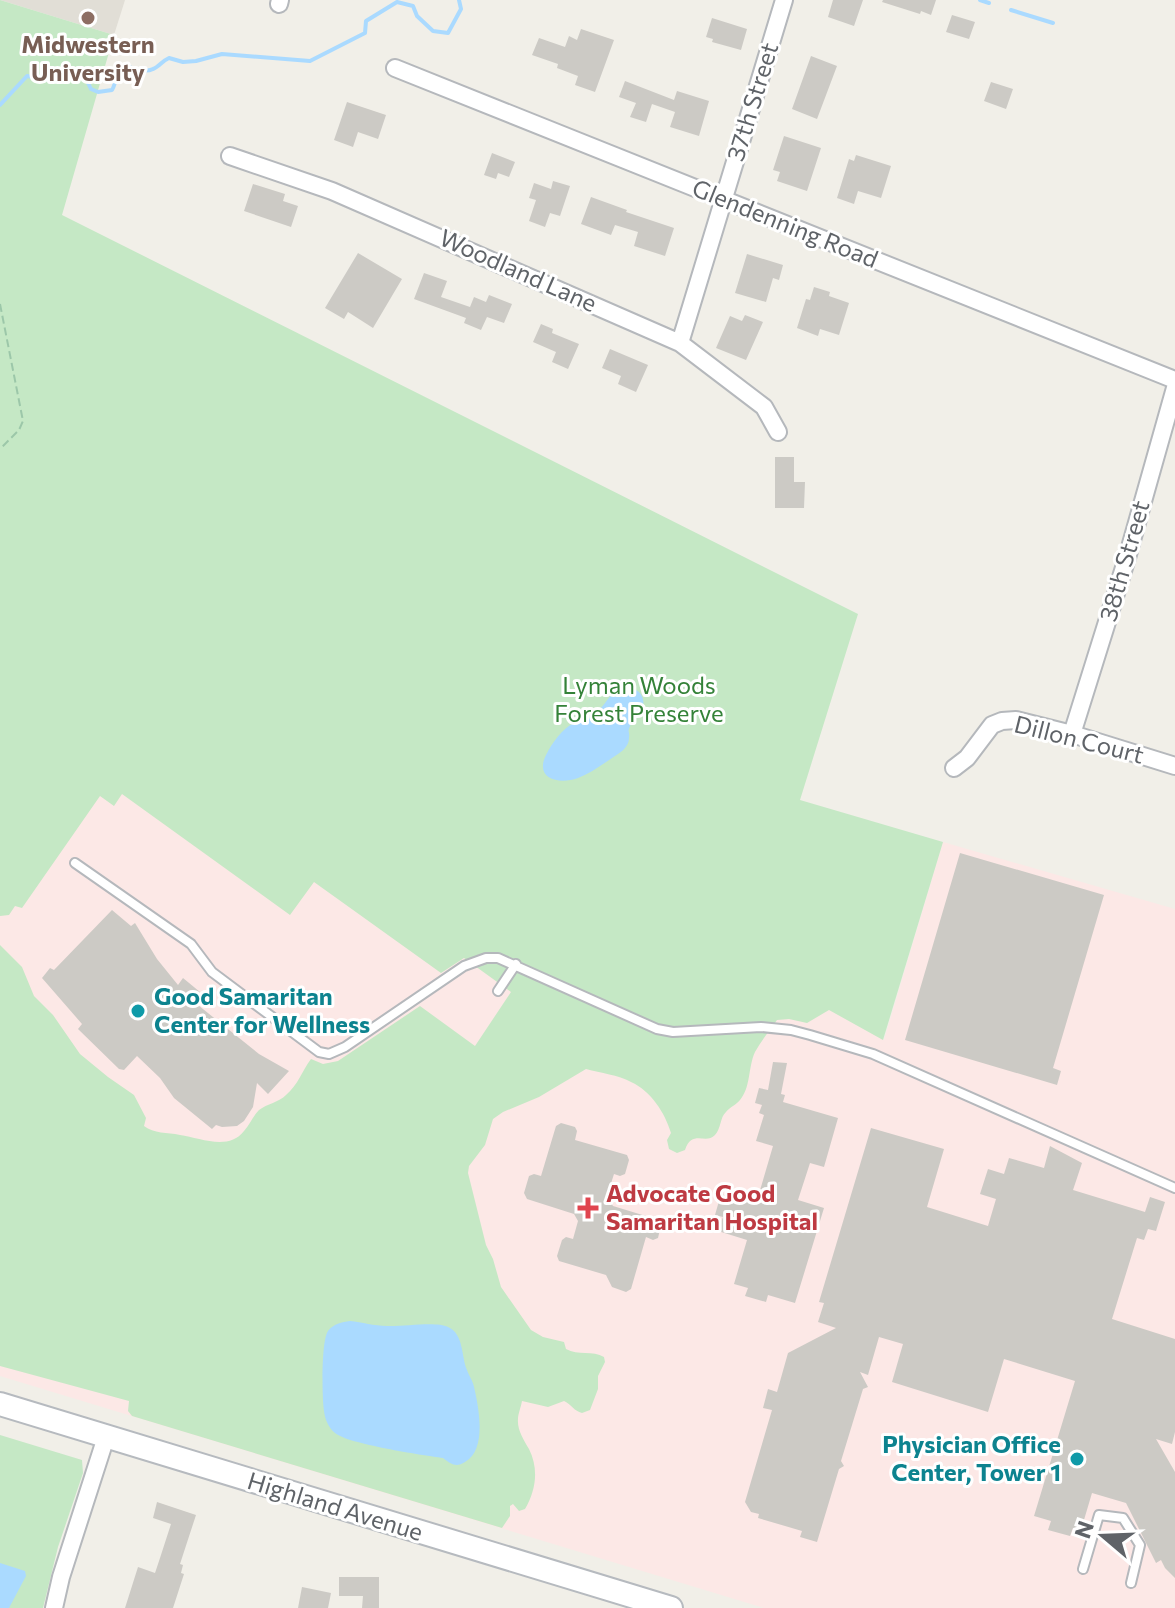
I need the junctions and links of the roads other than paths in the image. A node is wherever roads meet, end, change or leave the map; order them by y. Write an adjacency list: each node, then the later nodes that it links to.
1 (784, 0): 4 (street, 37th Street)
2 (395, 68): 4 (street, Glendenning Road)
3 (230, 156): 5 (street, Woodland Lane)
4 (724, 199): 5 (street, 37th Street); 6 (street, Glendenning Road)
5 (680, 343): 8 (street, Woodland Lane)
6 (1175, 380)
7 (1175, 388): 9 (street, 38th Street)
8 (778, 432)
9 (1072, 734): 10 (street, Dillon Court); 11 (street, Dillon Court)
10 (1175, 766)
11 (954, 768)
12 (75, 863): 13 (lane)
13 (516, 964): 14 (lane); 15 (lane)
14 (498, 991)
15 (1175, 1188)
16 (0, 1404): 17 (main road, Highland Avenue)
17 (106, 1437): 20 (street); 21 (main road, Highland Avenue)
18 (1083, 1569): 19 (lane)
19 (1131, 1583)
20 (54, 1608)
21 (671, 1608)

